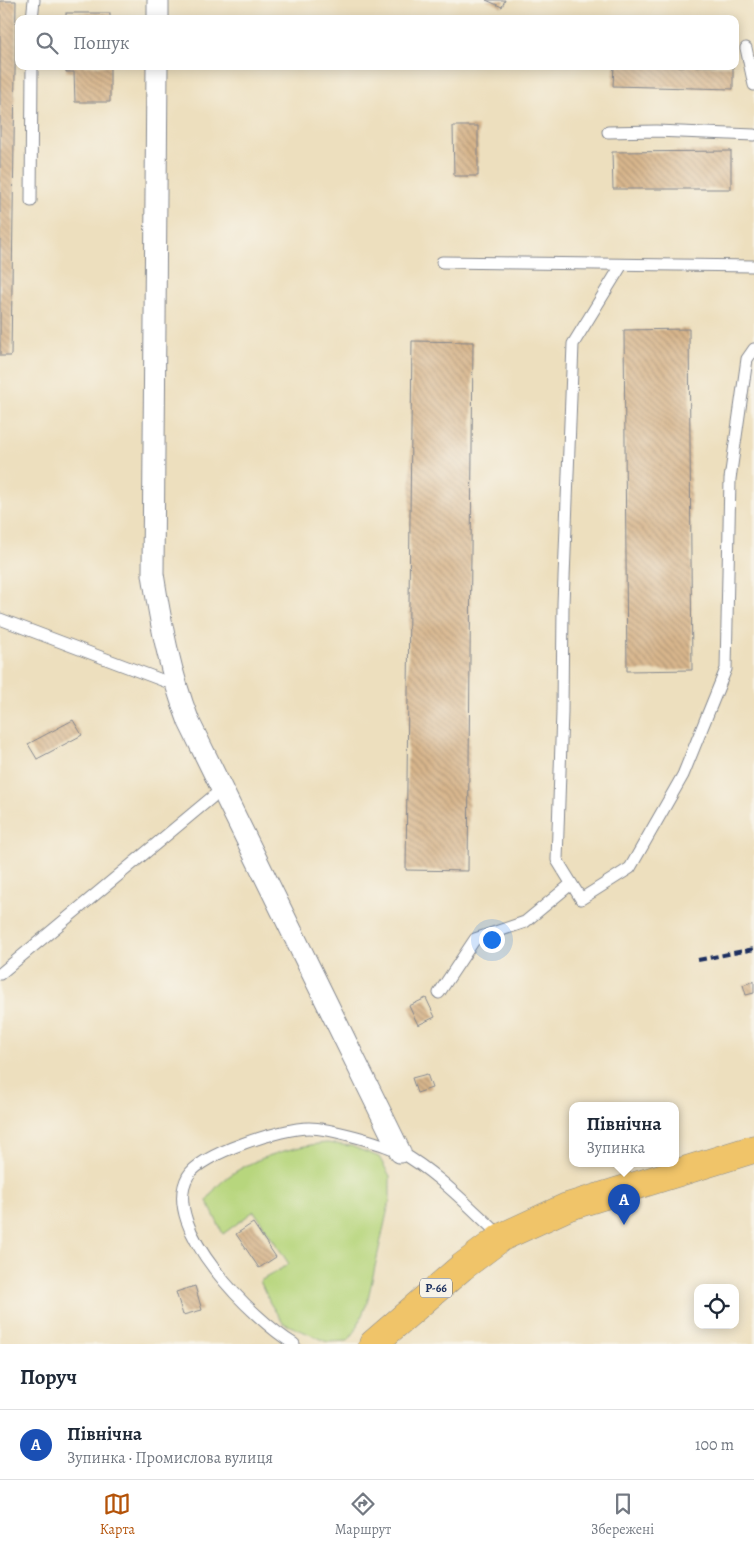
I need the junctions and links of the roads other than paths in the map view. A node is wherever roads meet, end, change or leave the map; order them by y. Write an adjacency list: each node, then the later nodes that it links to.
1 (34, 0): 3 (lane)
2 (158, 0): 4 (street)
3 (32, 15)
4 (158, 15)
5 (746, 48): 8 (lane)
6 (32, 70): 11 (lane)
7 (157, 70): 17 (street)
8 (754, 85)
9 (608, 132): 10 (lane)
10 (754, 135)
11 (31, 202)
12 (442, 262): 13 (lane)
13 (621, 266): 14 (lane); 19 (lane)
14 (754, 266)
15 (754, 348): 19 (lane)
16 (0, 618): 17 (lane)
17 (174, 685): 18 (street)
18 (222, 789): 20 (lane); 23 (street)
19 (571, 884): 21 (lane)
20 (0, 974)
21 (439, 993)
22 (754, 1149): 24 (main road, Р-66)
23 (400, 1152): 24 (lane); 25 (lane)
24 (502, 1237): 26 (main road, Р-66)
25 (294, 1344)
26 (373, 1344)

